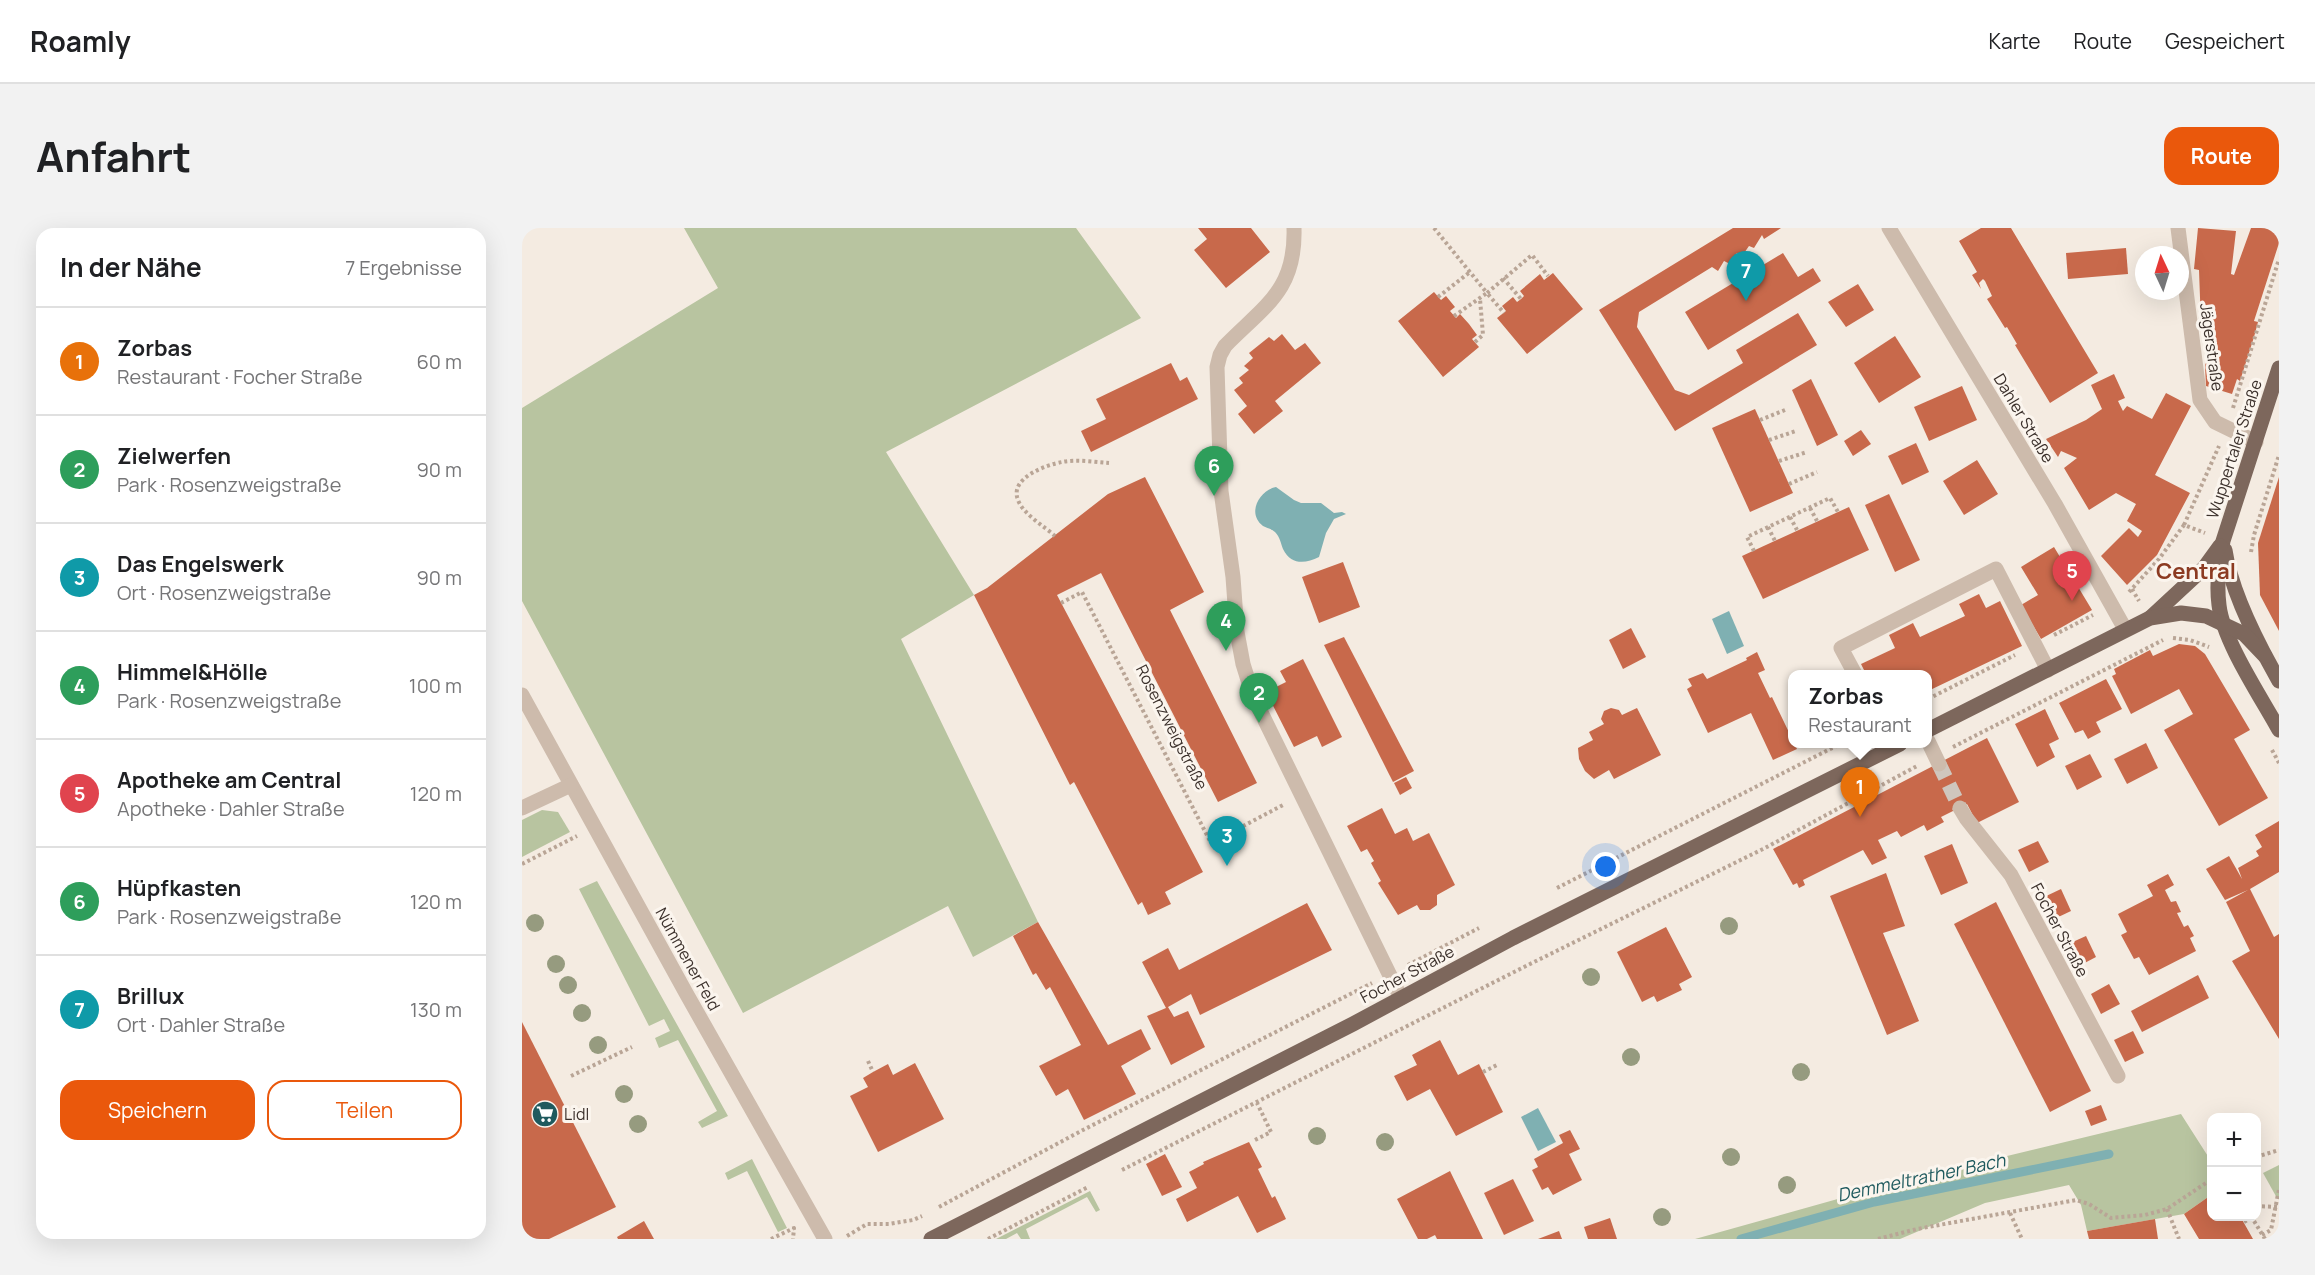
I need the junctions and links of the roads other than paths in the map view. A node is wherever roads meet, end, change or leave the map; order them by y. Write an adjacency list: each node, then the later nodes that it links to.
1 (1294, 228): 23 (street)
2 (1888, 228): 9 (street, Dahler Straße)
3 (2178, 228): 5 (street, Jägerstraße)
4 (2279, 368): 5 (main road, Wuppertaler Straße)
5 (2256, 442): 6 (main road, Wuppertaler Straße)
6 (2223, 541): 7 (main road); 8 (main road); 10 (main road)
7 (2150, 618): 8 (main road); 9 (main road)
8 (2224, 624): 10 (main road); 16 (main road)
9 (2125, 629): 12 (main road)
10 (2265, 656): 13 (main road)
11 (1852, 670): 12 (street)
12 (2048, 670): 15 (main road)
13 (2279, 681)
14 (522, 695): 20 (street, Nümmener Feld)
15 (1932, 728)
16 (2279, 730)
17 (1888, 748): 23 (main road, Focher Straße)
18 (1931, 748): 19 (street)
19 (1937, 760)
20 (571, 785): 21 (street); 25 (street, Nümmener Feld)
21 (522, 808)
22 (1960, 808): 24 (street, Focher Straße)
23 (1401, 998): 26 (main road, Focher Straße)
24 (2118, 1076)
25 (825, 1239)
26 (932, 1239)

